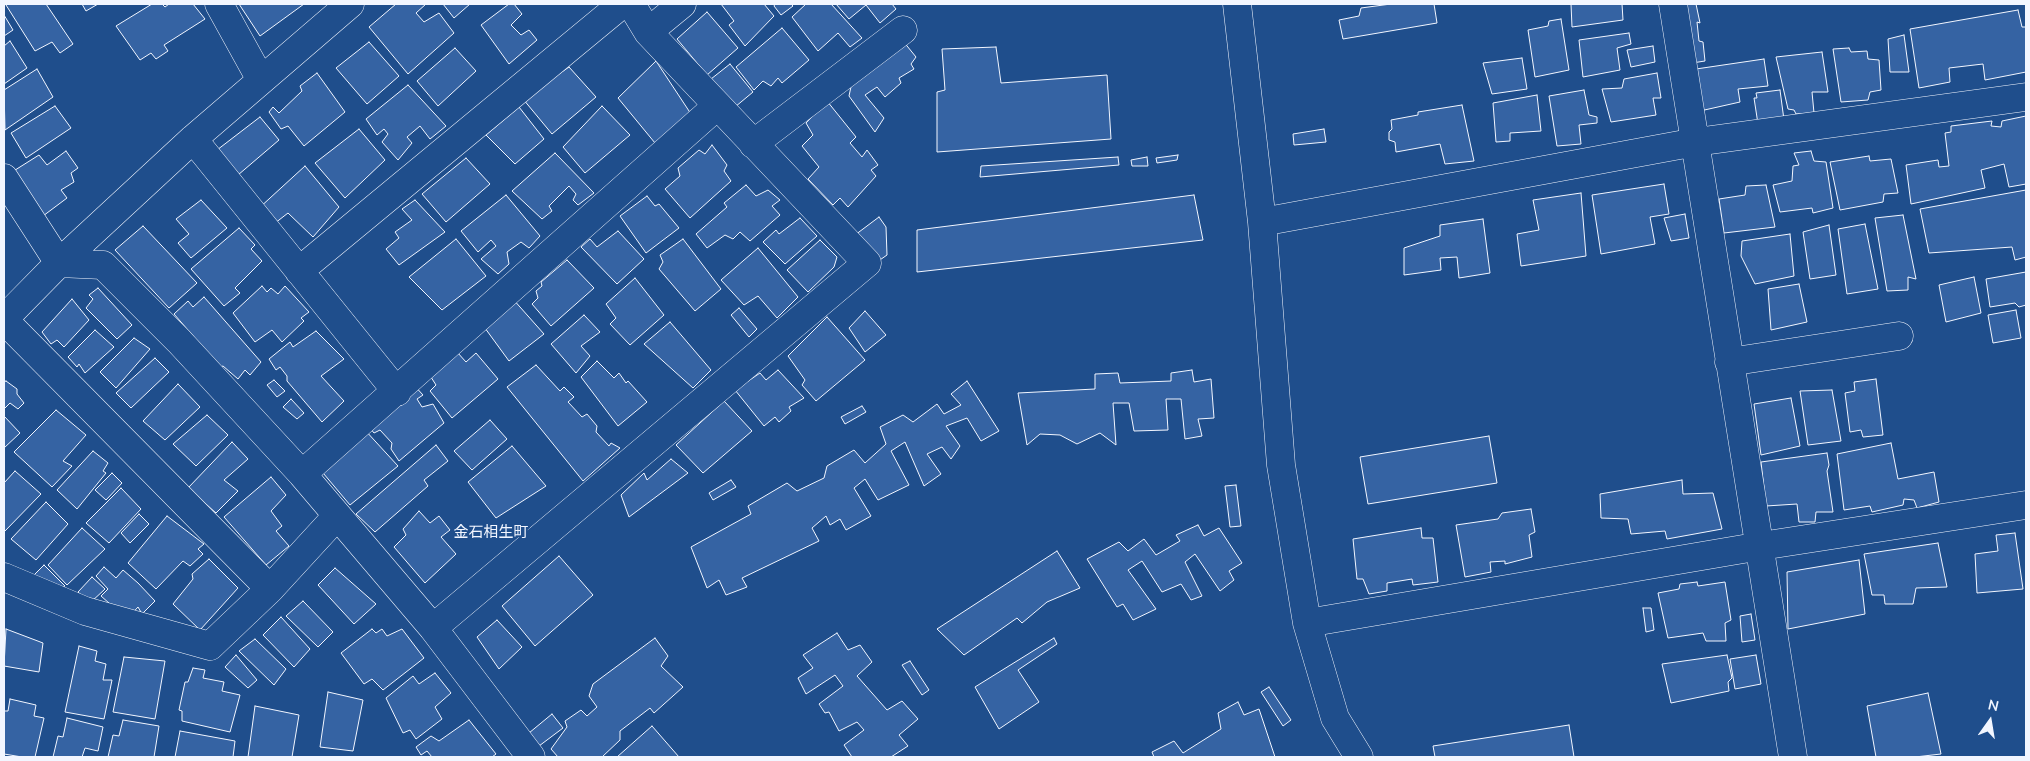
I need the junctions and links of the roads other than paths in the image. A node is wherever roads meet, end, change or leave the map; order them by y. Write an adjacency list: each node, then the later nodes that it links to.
1 (219, 4): 10 (street)
2 (350, 4): 10 (street)
3 (622, 4): 19 (street)
4 (631, 4): 9 (street)
5 (682, 4): 9 (street)
6 (1238, 4): 17 (street)
7 (1673, 4): 14 (street)
8 (903, 30): 15 (street)
9 (648, 32): 12 (street)
10 (261, 80): 13 (street)
11 (2026, 97): 14 (street)
12 (717, 106): 15 (street); 23 (street)
13 (193, 139): 18 (street); 19 (street)
14 (1696, 142): 17 (street); 22 (street)
15 (753, 144): 31 (street)
16 (4, 178): 18 (street)
17 (1262, 222): 30 (street)
18 (59, 263): 20 (street); 24 (street)
19 (299, 271): 23 (street)
20 (4, 320): 29 (street)
21 (1899, 336): 22 (street)
22 (1729, 362): 27 (street)
23 (397, 392): 24 (street)
24 (302, 474): 26 (street)
25 (2026, 505): 27 (street)
26 (337, 516): 29 (street); 31 (street)
27 (1761, 546): 30 (street); 34 (street)
28 (4, 577): 29 (street)
29 (270, 589)
30 (1307, 624): 33 (street)
31 (433, 628): 32 (street)
32 (531, 757)
33 (1359, 757)
34 (1794, 757)

